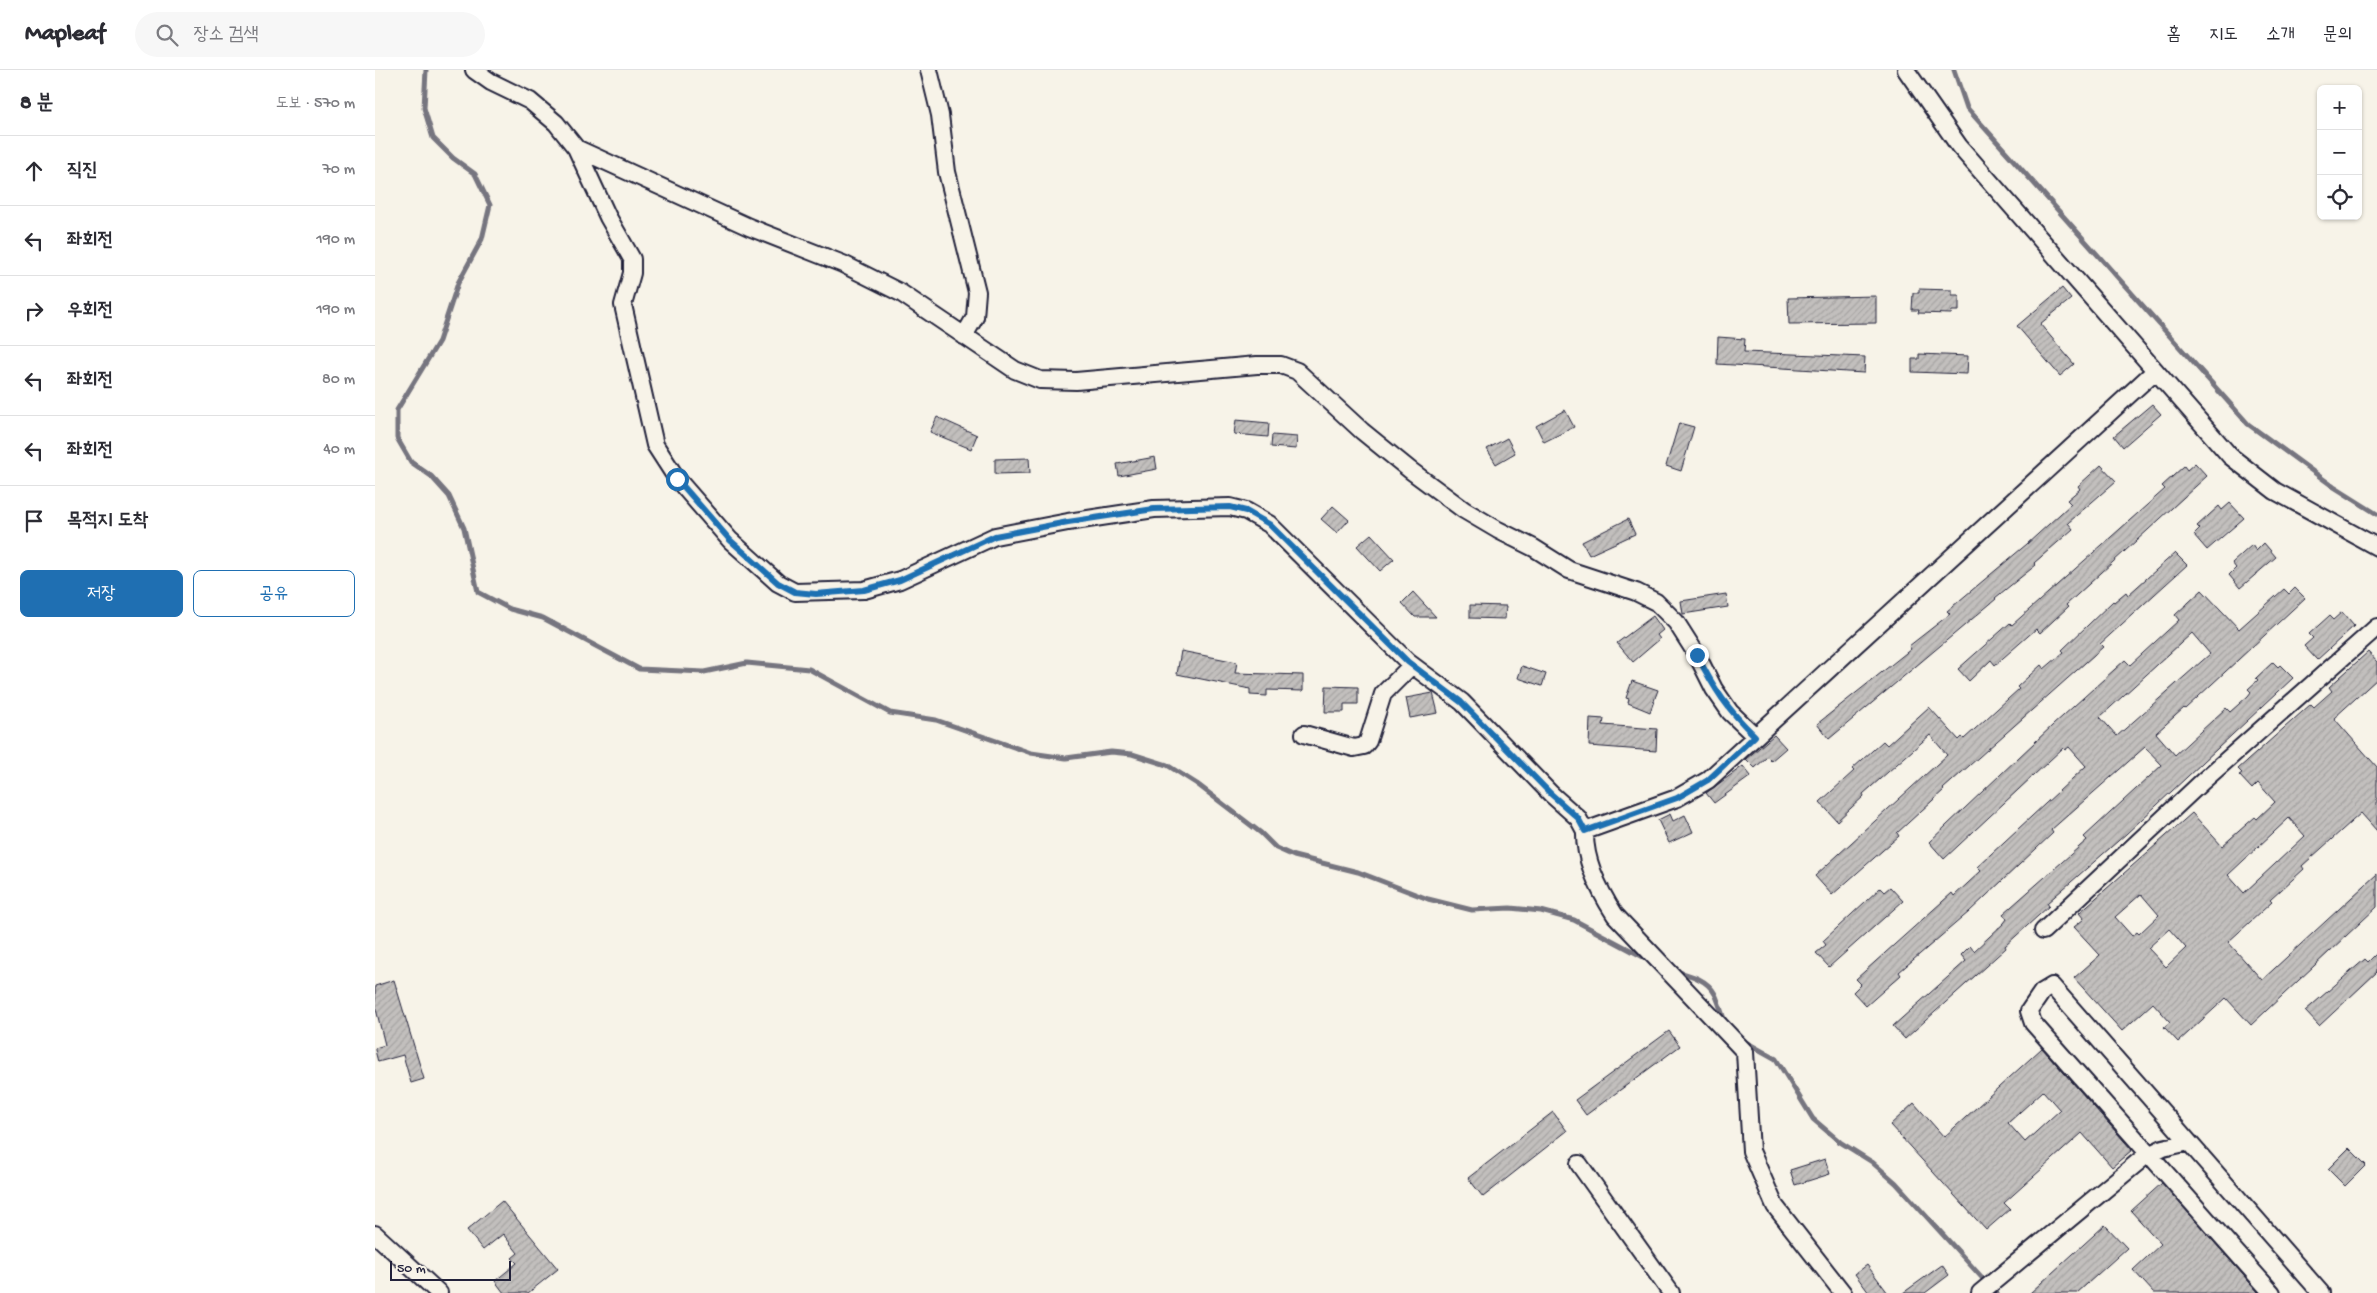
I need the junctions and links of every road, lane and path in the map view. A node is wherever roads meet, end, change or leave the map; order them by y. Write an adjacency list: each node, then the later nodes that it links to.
1 (474, 70): 4 (street)
2 (929, 70): 5 (street)
3 (1907, 70): 6 (street)
4 (576, 148): 5 (street); 9 (street)
5 (964, 336): 11 (street)
6 (2155, 371): 7 (street); 11 (street)
7 (2377, 547)
8 (2377, 627): 13 (street)
9 (1412, 665): 10 (street); 12 (street)
10 (1304, 734)
11 (1755, 736): 12 (street)
12 (1585, 831): 20 (street)
13 (2043, 931)
14 (2189, 1142): 15 (street); 15 (street); 23 (street)
15 (2149, 1155): 21 (street); 22 (street)
16 (1579, 1164): 19 (street)
17 (375, 1234): 18 (street)
18 (439, 1293)
19 (1671, 1293)
20 (1843, 1293)
21 (1979, 1293)
22 (2272, 1293)
23 (2321, 1293)

